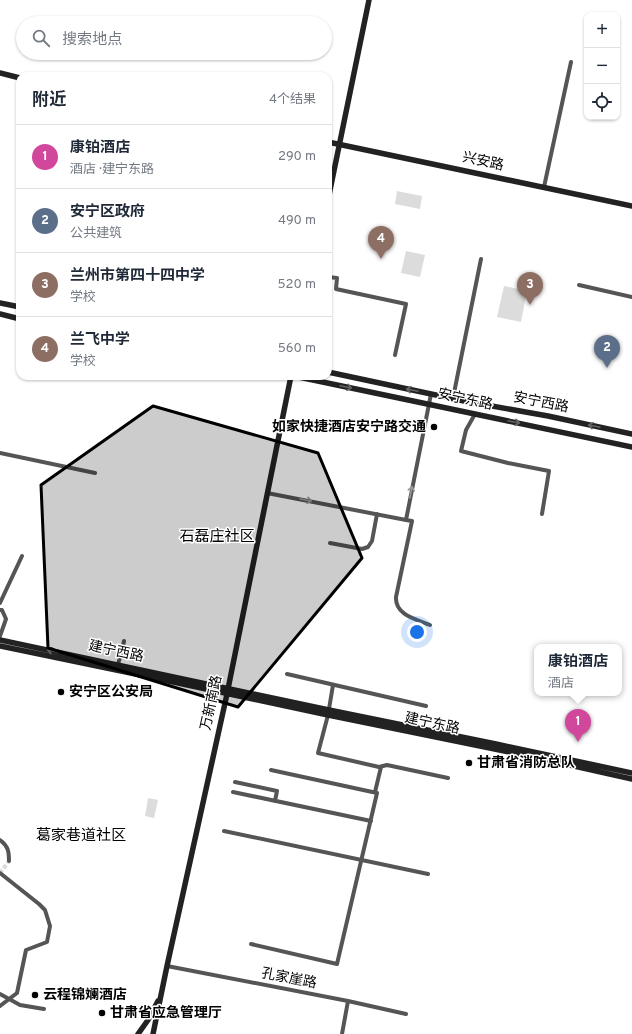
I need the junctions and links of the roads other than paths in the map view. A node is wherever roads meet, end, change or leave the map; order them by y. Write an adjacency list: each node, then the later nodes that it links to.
1 (369, 0): 6 (main road)
2 (571, 62): 8 (street)
3 (0, 73): 4 (main road)
4 (16, 77)
5 (332, 143): 6 (main road, 兴安路)
6 (340, 144): 7 (main road); 8 (main road, 兴安路)
7 (332, 181)
8 (544, 188): 9 (main road, 兴安路)
9 (632, 206)
10 (481, 259): 23 (street)
11 (332, 277): 18 (street)
12 (579, 285): 13 (street)
13 (632, 296)
14 (0, 303): 15 (main road)
15 (16, 306)
16 (0, 314): 17 (main road)
17 (16, 318)
18 (395, 355)
19 (332, 373): 22 (main road, 安宁西路, one-way to 19)
20 (290, 380): 30 (main road, 万新南路)
21 (313, 380): 24 (main road, 安宁东路, one-way to 24)
22 (431, 394): 23 (main road, 安宁西路); 24 (street)
23 (453, 398): 26 (main road, 安宁西路, one-way to 23)
24 (429, 404): 25 (main road, 安宁东路); 33 (street, one-way to 24)
25 (475, 414): 27 (main road, 安宁东路, one-way to 27); 32 (street)
26 (632, 434)
27 (632, 447)
28 (0, 453): 29 (street)
29 (95, 474)
30 (268, 493): 31 (street, one-way to 31); 46 (main road, 万新南路)
31 (377, 514): 33 (street); 34 (street)
32 (542, 514)
33 (406, 520): 38 (street)
34 (330, 542)
35 (22, 556): 36 (street)
36 (0, 603)
37 (0, 610): 39 (street)
38 (430, 625)
39 (0, 636)
40 (0, 640): 43 (main road, 建宁西路, one-way to 40)
41 (0, 646): 46 (main road, 建宁西路)
42 (121, 654): 43 (street)
43 (118, 664): 46 (main road, 建宁西路)
44 (287, 674): 45 (street)
45 (333, 685): 47 (street); 48 (street)
46 (227, 691): 48 (main road, 建宁东路); 66 (main road, 万新南路)
47 (426, 706)
48 (328, 713): 49 (street); 51 (main road, 建宁东路); 53 (main road, 建宁东路)
49 (381, 767): 52 (street); 56 (street)
50 (271, 770): 56 (street)
51 (632, 773)
52 (448, 778)
53 (632, 779)
54 (235, 782): 57 (street)
55 (233, 792): 57 (street)
56 (375, 792): 58 (street)
57 (276, 801): 58 (street)
58 (371, 821): 61 (street)
59 (224, 831): 61 (street)
60 (0, 840): 62 (street)
61 (361, 860): 64 (street); 65 (street)
62 (9, 861)
63 (0, 873): 69 (street)
64 (428, 874)
65 (251, 944)
66 (167, 966): 68 (main road, 万新南路); 70 (street, 孔家崖路)
67 (0, 994): 69 (street)
68 (160, 998): 74 (main road); 75 (main road, 万新南路)
69 (9, 1000): 71 (street); 72 (street)
70 (348, 1001): 73 (street, 孔家崖路); 76 (street)
71 (0, 1006)
72 (44, 1009)
73 (406, 1014)
74 (138, 1034)
75 (153, 1034)
76 (342, 1034)

